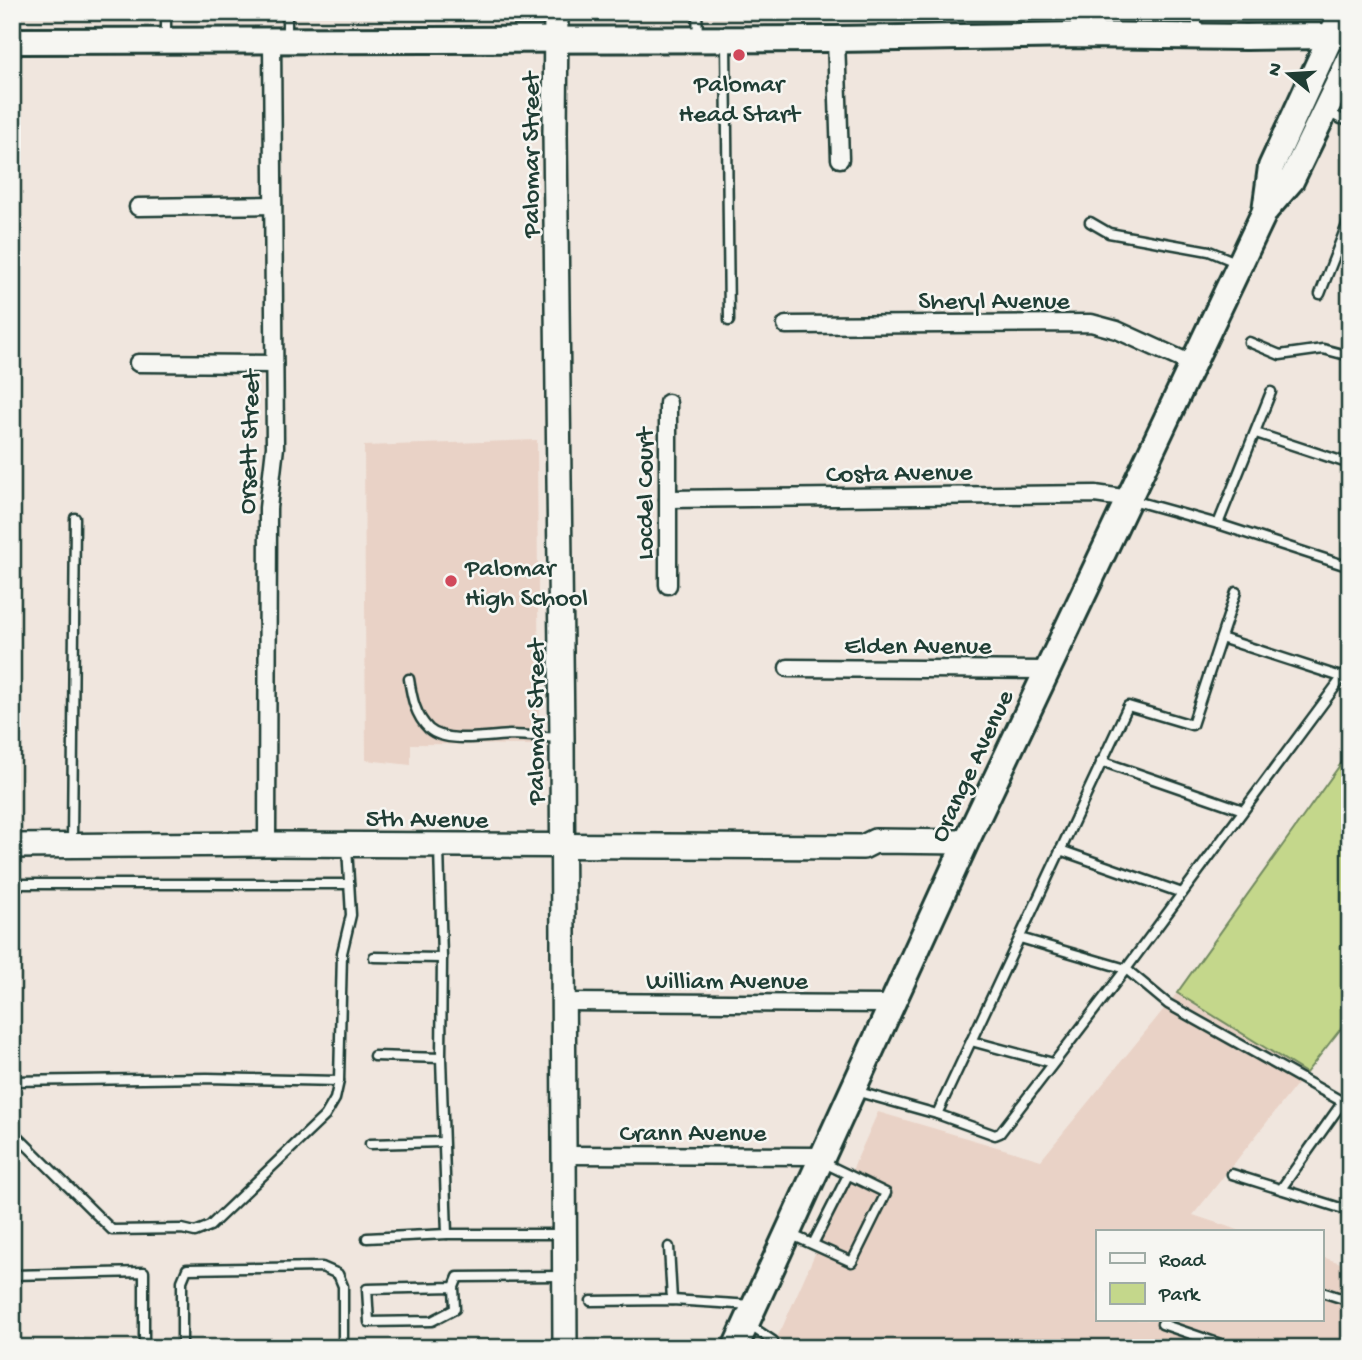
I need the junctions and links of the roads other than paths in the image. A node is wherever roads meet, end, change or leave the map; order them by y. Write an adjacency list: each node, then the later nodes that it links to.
1 (166, 12): 15 (lane)
2 (287, 12): 12 (lane)
3 (556, 12): 13 (main road, Palomar Street)
4 (697, 12): 9 (lane)
5 (1342, 12): 11 (main road, Orange Avenue)
6 (1080, 24): 7 (main road); 10 (main road)
7 (1197, 24): 11 (main road)
8 (726, 38): 9 (main road); 10 (main road); 27 (lane)
9 (698, 39): 13 (main road)
10 (836, 39): 19 (street)
11 (1343, 39): 22 (main road, Orange Avenue)
12 (280, 40): 13 (main road); 15 (main road); 20 (street, Orsett Street)
13 (556, 40): 51 (main road, Palomar Street)
14 (12, 41): 15 (main road)
15 (166, 41)
16 (1350, 59): 17 (main road, Orange Avenue)
17 (1325, 110): 18 (lane); 22 (main road, Orange Avenue)
18 (1350, 120)
19 (840, 159)
20 (273, 205): 21 (street); 32 (street, Orsett Street)
21 (138, 207)
22 (1265, 211): 25 (main road, Orange Avenue)
23 (1350, 217): 26 (lane)
24 (1090, 222): 25 (lane)
25 (1241, 264): 33 (main road, Orange Avenue)
26 (1320, 294)
27 (729, 321)
28 (786, 325): 33 (street, Sheryl Avenue)
29 (1249, 342): 30 (lane)
30 (1350, 356)
31 (138, 363): 32 (street)
32 (274, 364): 55 (street, Orsett Street)
33 (1194, 365): 39 (main road, Orange Avenue)
34 (1271, 393): 36 (lane)
35 (668, 403): 38 (street, Locdel Court)
36 (1256, 433): 37 (lane); 41 (lane)
37 (1350, 464)
38 (668, 499): 39 (street, Costa Avenue); 43 (street, Locdel Court)
39 (1130, 499): 41 (lane); 48 (main road, Orange Avenue)
40 (75, 518): 58 (lane)
41 (1217, 524): 42 (lane)
42 (1350, 567)
43 (668, 585)
44 (1236, 592): 45 (lane)
45 (1222, 638): 49 (lane); 52 (lane)
46 (1350, 667): 49 (lane)
47 (788, 668): 48 (street, Elden Avenue)
48 (1047, 670): 54 (main road, Orange Avenue)
49 (1341, 677): 53 (lane)
50 (409, 679): 51 (lane)
51 (562, 738): 60 (main road, Palomar Street)
52 (1101, 761): 53 (lane); 61 (lane)
53 (1243, 810): 64 (lane)
54 (966, 842): 60 (main road, 5th Avenue); 70 (main road, Orange Avenue)
55 (267, 844): 56 (main road, 5th Avenue); 58 (main road, 5th Avenue)
56 (347, 844): 57 (main road, 5th Avenue); 63 (lane)
57 (439, 844): 60 (main road, 5th Avenue); 67 (lane)
58 (72, 845): 59 (main road, 5th Avenue)
59 (12, 846)
60 (563, 846): 69 (main road, Palomar Street)
61 (1060, 850): 64 (lane); 65 (lane)
62 (12, 884): 63 (lane)
63 (349, 884): 76 (lane)
64 (1182, 893): 68 (lane)
65 (1020, 938): 68 (lane); 71 (lane)
66 (374, 957): 67 (lane)
67 (442, 958): 73 (lane)
68 (1126, 969): 74 (lane); 78 (lane)
69 (564, 1002): 70 (street, William Avenue); 83 (main road, Palomar Street)
70 (891, 1004): 77 (main road, Orange Avenue)
71 (971, 1041): 74 (lane); 79 (lane)
72 (374, 1056): 73 (lane)
73 (440, 1058): 81 (lane)
74 (1053, 1063): 79 (lane)
75 (12, 1080): 76 (lane)
76 (339, 1081): 80 (lane)
77 (853, 1090): 79 (lane); 84 (main road, Orange Avenue)
78 (1346, 1104): 87 (lane)
79 (937, 1114)
80 (12, 1131)
81 (443, 1142): 82 (lane); 90 (lane)
82 (370, 1144)
83 (565, 1155): 84 (street, Crann Avenue); 91 (main road, Palomar Street)
84 (820, 1158): 86 (lane); 89 (main road, Orange Avenue)
85 (1232, 1174): 87 (lane)
86 (848, 1175): 93 (lane); 93 (lane)
87 (1281, 1189): 88 (lane)
88 (1350, 1211)
89 (787, 1232): 93 (lane); 102 (main road, Orange Avenue)
90 (447, 1234): 91 (lane); 92 (lane)
91 (565, 1234): 96 (main road, Palomar Street)
92 (367, 1238)
93 (813, 1244)
94 (669, 1247): 99 (lane)
95 (12, 1275): 105 (lane)
96 (565, 1275): 97 (lane); 108 (main road, Palomar Street)
97 (454, 1287): 97 (lane)
98 (1324, 1293): 101 (lane)
99 (672, 1300): 100 (lane); 102 (lane)
100 (591, 1301)
101 (1350, 1301)
102 (750, 1314): 104 (lane); 109 (main road, Orange Avenue)
103 (1163, 1322): 110 (lane)
104 (773, 1341)
105 (144, 1348)
106 (182, 1348): 107 (lane)
107 (344, 1348)
108 (565, 1348)
109 (735, 1348)
110 (1232, 1348)

